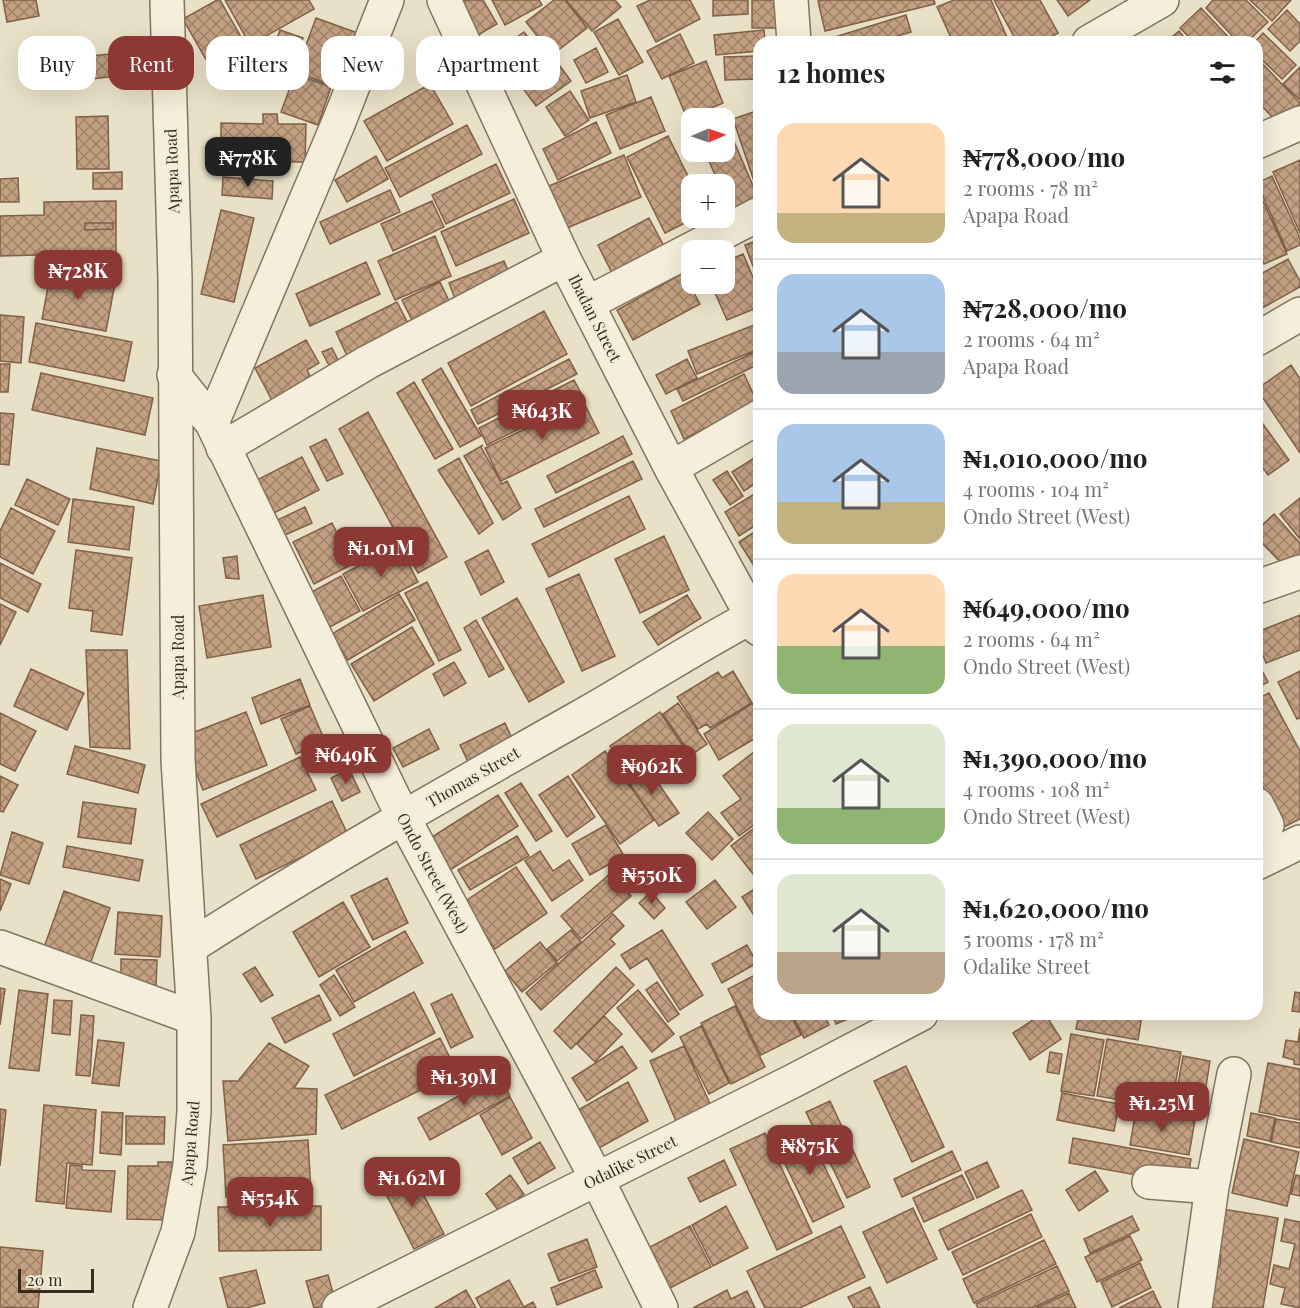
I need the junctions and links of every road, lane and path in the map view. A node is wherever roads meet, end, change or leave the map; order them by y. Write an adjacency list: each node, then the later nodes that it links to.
1 (167, 0): 15 (street, Apapa Road)
2 (387, 0): 17 (street)
3 (444, 0): 11 (street, Ibadan Street)
4 (791, 0): 6 (street)
5 (1162, 0): 7 (street)
6 (794, 36)
7 (1099, 36)
8 (1300, 123): 9 (street)
9 (1263, 139)
10 (753, 217): 12 (street)
11 (564, 259): 12 (street, Ibadan Street); 17 (street)
12 (588, 303): 18 (street, Ibadan Street)
13 (1300, 314): 14 (street)
14 (1263, 336)
15 (174, 375): 17 (street, Ondo Street (West)); 27 (street, Apapa Road)
16 (753, 420): 18 (street)
17 (217, 436): 23 (street, Ondo Street (West))
18 (671, 468): 21 (street, Ibadan Street)
19 (1300, 572): 20 (street)
20 (1263, 585)
21 (753, 613)
22 (753, 622): 23 (street, Thomas Street)
23 (403, 817): 27 (street, Thomas Street); 31 (street, Ondo Street (West))
24 (1300, 842): 25 (street)
25 (1263, 860)
26 (0, 947): 28 (street)
27 (190, 947): 28 (street, Apapa Road)
28 (194, 1018): 34 (street, Apapa Road)
29 (909, 1020): 31 (street, Odalike Street)
30 (1234, 1074): 33 (street)
31 (597, 1179): 35 (street, Odalike Street); 36 (street, Ondo Street (West))
32 (1149, 1182): 33 (street)
33 (1212, 1187): 37 (street)
34 (150, 1308)
35 (339, 1308)
36 (661, 1308)
37 (1195, 1308)

